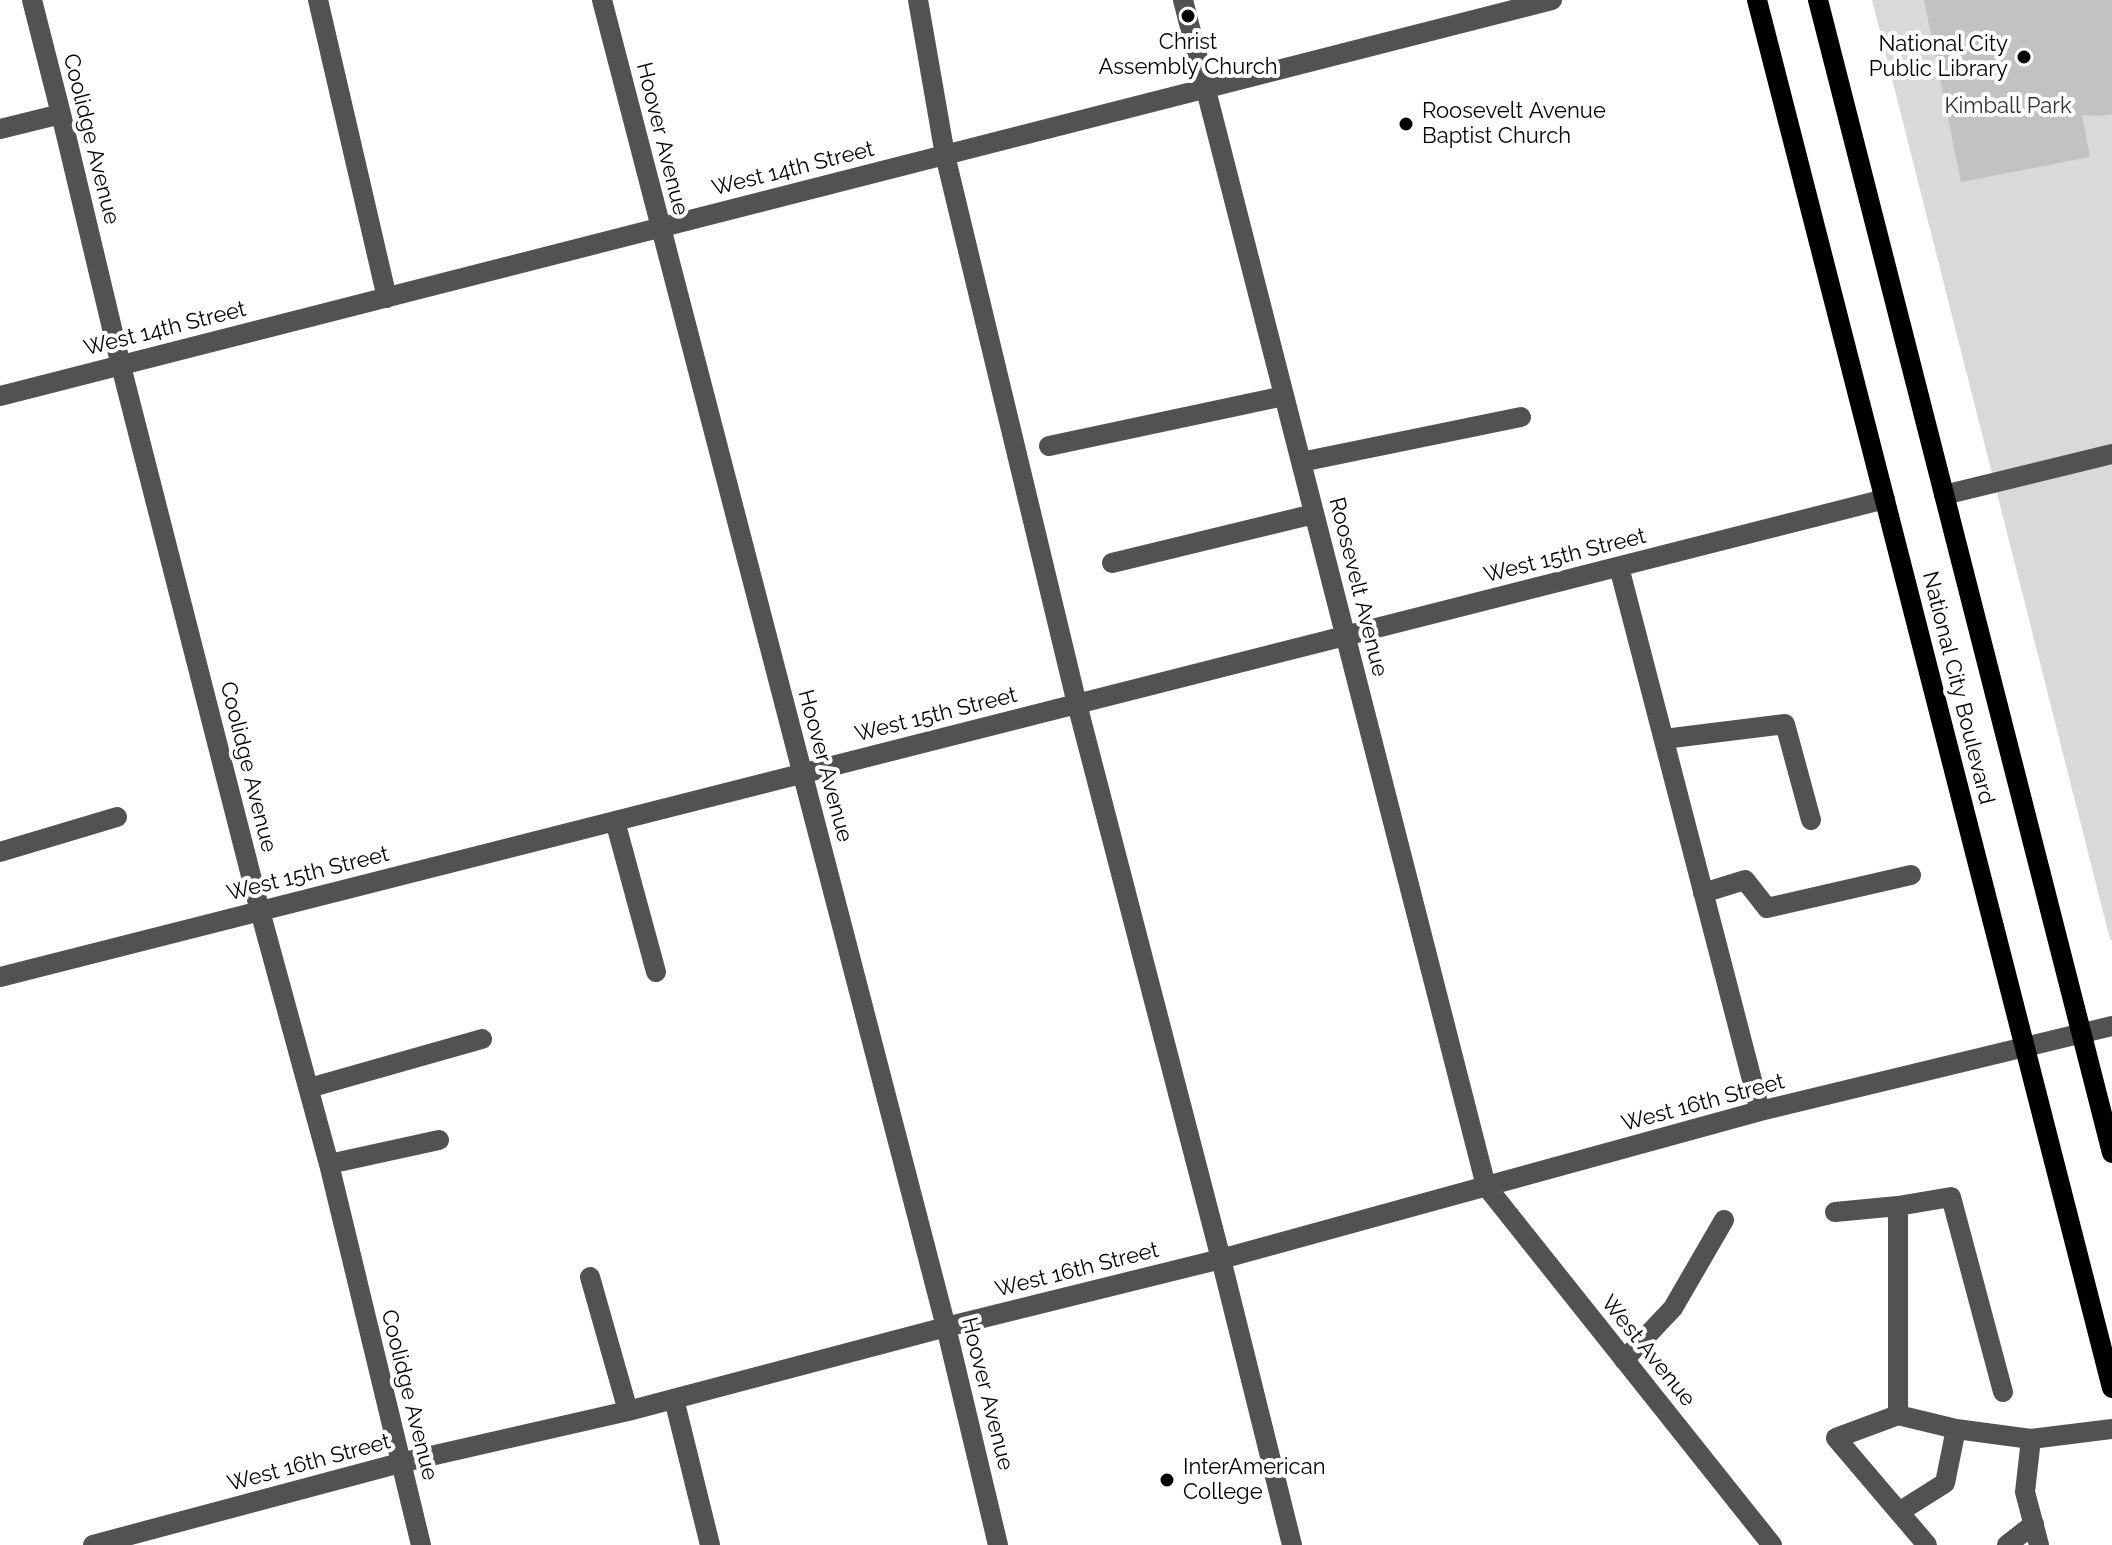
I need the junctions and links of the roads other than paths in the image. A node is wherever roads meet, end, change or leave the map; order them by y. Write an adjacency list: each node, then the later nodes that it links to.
1 (32, 0): 11 (street, Coolidge Avenue)
2 (318, 0): 15 (street)
3 (602, 0): 14 (street, Hoover Avenue)
4 (918, 0): 13 (street)
5 (1183, 0): 10 (street, Roosevelt Avenue)
6 (1552, 0): 9 (street, West 14th Street)
7 (1757, 0): 24 (main road, National City Boulevard)
8 (1818, 0): 23 (main road, National City Boulevard)
9 (1483, 8): 10 (street, West 14th Street)
10 (1205, 88): 13 (street, West 14th Street); 18 (street, Roosevelt Avenue)
11 (61, 114): 12 (street); 16 (street, Coolidge Avenue)
12 (0, 129)
13 (945, 155): 14 (street, West 14th Street); 29 (street)
14 (660, 228): 15 (street, West 14th Street); 31 (street, Hoover Avenue)
15 (387, 298): 16 (street, West 14th Street)
16 (121, 366): 17 (street, West 14th Street); 38 (street, Coolidge Avenue)
17 (0, 396)
18 (1284, 396): 20 (street); 22 (street, Roosevelt Avenue)
19 (1521, 417): 22 (street)
20 (1049, 446)
21 (2112, 454): 23 (street)
22 (1301, 462): 25 (street, Roosevelt Avenue)
23 (1944, 495): 42 (main road, National City Boulevard)
24 (1885, 499): 27 (street, West 15th Street); 44 (main road, National City Boulevard)
25 (1314, 514): 26 (street); 28 (street, Roosevelt Avenue)
26 (1112, 563)
27 (1619, 567): 28 (street, West 15th Street); 30 (street)
28 (1345, 636): 29 (street, West 15th Street); 50 (street, Roosevelt Avenue)
29 (1077, 704): 31 (street, West 15th Street); 54 (street)
30 (1664, 739): 33 (street); 37 (street)
31 (802, 774): 34 (street, West 15th Street); 56 (street, Hoover Avenue)
32 (117, 817): 35 (street)
33 (1811, 820)
34 (615, 821): 38 (street, West 15th Street); 39 (street)
35 (0, 852)
36 (1911, 875): 37 (street)
37 (1703, 893): 46 (street)
38 (260, 911): 40 (street, West 15th Street); 45 (street, Coolidge Avenue)
39 (656, 972)
40 (0, 977)
41 (2112, 1026): 42 (street, West 16th Street)
42 (2081, 1034): 44 (street, West 16th Street); 48 (main road, National City Boulevard)
43 (482, 1039): 45 (street)
44 (2025, 1048): 46 (street, West 16th Street); 58 (main road, National City Boulevard)
45 (309, 1088): 49 (street, Coolidge Avenue)
46 (1760, 1111): 50 (street, West 16th Street)
47 (439, 1140): 49 (street)
48 (2112, 1153)
49 (329, 1164): 66 (street, Coolidge Avenue)
50 (1486, 1186): 54 (street, West 16th Street); 57 (street, West Avenue)
51 (1898, 1206): 52 (street); 59 (street); 62 (street)
52 (1835, 1212)
53 (1724, 1220): 57 (street)
54 (1221, 1259): 56 (street, West 16th Street); 74 (street)
55 (590, 1277): 61 (street)
56 (946, 1327): 60 (street, West 16th Street); 73 (street, Hoover Avenue)
57 (1624, 1360): 75 (street, West Avenue)
58 (2112, 1388)
59 (2003, 1392)
60 (674, 1399): 61 (street, West 16th Street); 72 (street)
61 (628, 1411): 66 (street, West 16th Street)
62 (1898, 1415): 63 (street); 67 (street)
63 (1956, 1429): 65 (street); 67 (street)
64 (2112, 1429): 65 (street)
65 (2031, 1439): 68 (street)
66 (400, 1463): 69 (street, West 16th Street); 71 (street, Coolidge Avenue)
67 (1899, 1512): 76 (street)
68 (2034, 1524): 77 (street); 78 (street)
69 (128, 1541): 70 (street, West 16th Street)
70 (93, 1545)
71 (421, 1545)
72 (710, 1545)
73 (998, 1545)
74 (1292, 1545)
75 (1772, 1545)
76 (1927, 1545)
77 (2007, 1545)
78 (2039, 1545)

